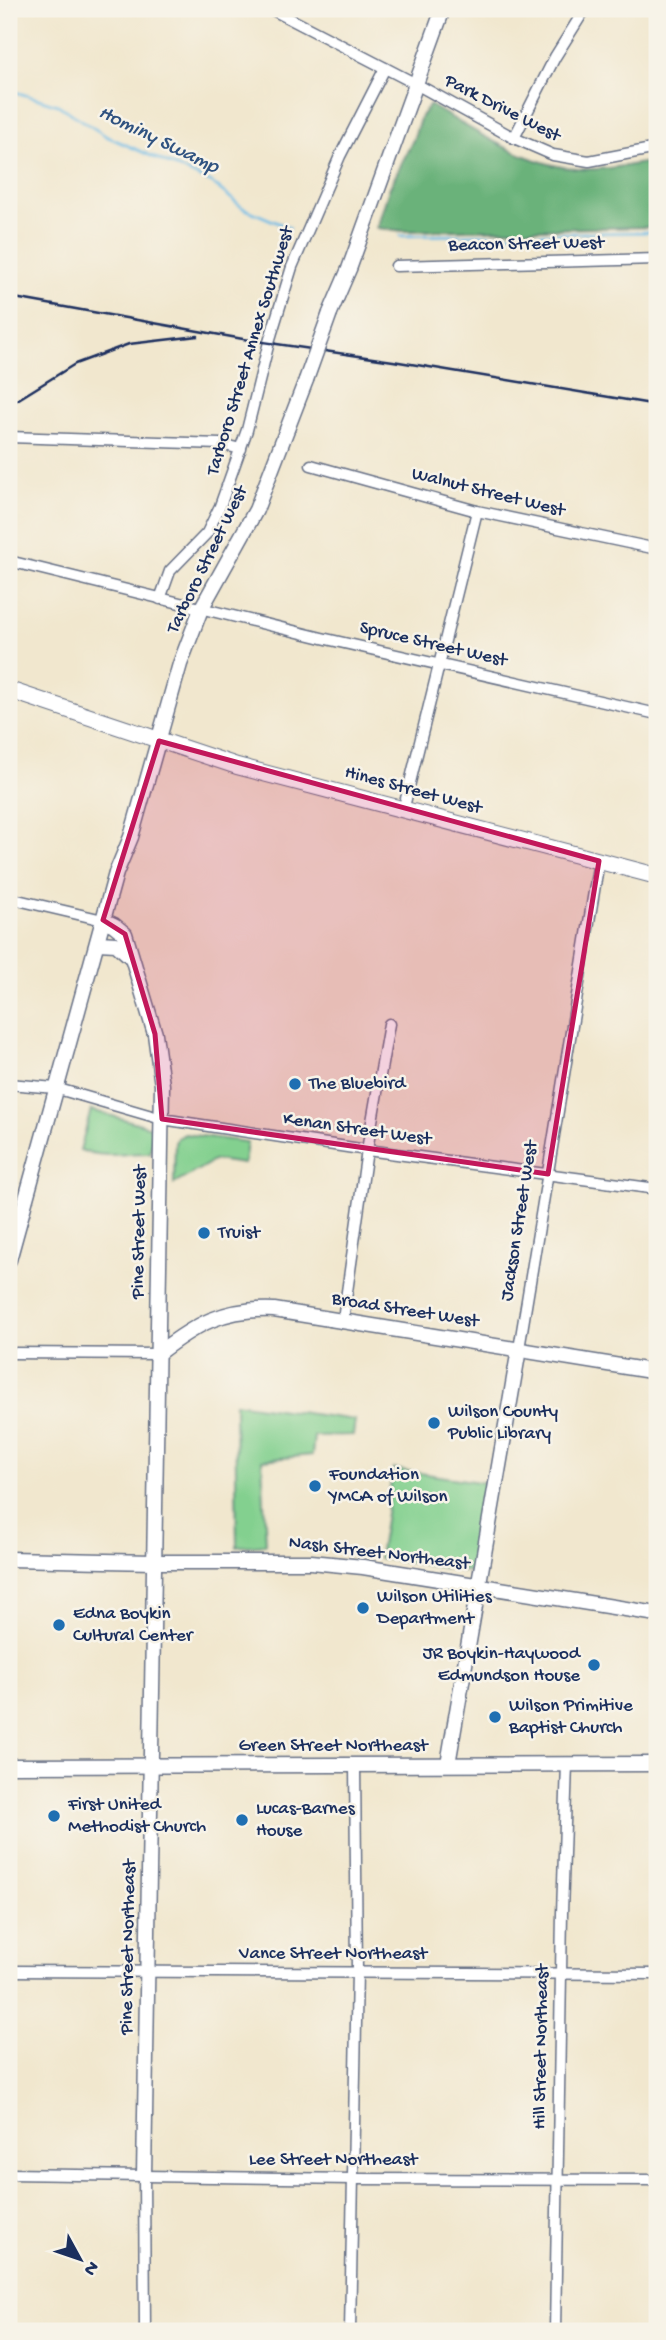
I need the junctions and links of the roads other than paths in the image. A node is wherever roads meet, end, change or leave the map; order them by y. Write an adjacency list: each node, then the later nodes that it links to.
1 (271, 9): 4 (street, Park Drive West)
2 (443, 9): 5 (street, Tarboro Street West)
3 (585, 9): 6 (street)
4 (385, 68): 5 (street, Park Drive West); 11 (street, Tarboro Street Annex Southwest)
5 (416, 84): 6 (street, Park Drive West); 17 (street, Tarboro Street West, bridge)
6 (514, 138): 7 (street, Park Drive West)
7 (657, 149)
8 (657, 259): 9 (street, Beacon Street West)
9 (396, 265)
10 (9, 437): 11 (street)
11 (241, 449): 16 (street, Tarboro Street Annex Southwest)
12 (311, 464): 13 (street, Walnut Street West)
13 (477, 511): 14 (street, Walnut Street West); 18 (street)
14 (657, 549)
15 (9, 561): 16 (street, Spruce Street West)
16 (160, 599): 17 (street, Spruce Street West)
17 (201, 609): 18 (street, Spruce Street West); 21 (street, Tarboro Street West)
18 (439, 664): 20 (street, Spruce Street West); 22 (street)
19 (9, 690): 21 (main road, Hines Street West)
20 (657, 714)
21 (159, 741): 22 (main road, Hines Street West); 26 (street, Tarboro Street West)
22 (403, 811): 23 (main road, Hines Street West)
23 (599, 861): 24 (main road, Hines Street West); 34 (street, Jackson Street West)
24 (657, 876)
25 (9, 898): 26 (street)
26 (103, 920): 27 (street, Tarboro Street West); 28 (street, Pine Street West)
27 (98, 943): 28 (street); 31 (street, Tarboro Street West)
28 (132, 957): 32 (street, Pine Street West)
29 (389, 1024): 33 (street)
30 (9, 1084): 31 (street, Kenan Street West)
31 (55, 1088): 32 (street, Kenan Street West); 36 (street, Tarboro Street West)
32 (162, 1119): 33 (street, Kenan Street West); 40 (street, Pine Street West)
33 (367, 1150): 34 (street, Kenan Street West); 37 (street)
34 (548, 1174): 35 (street, Kenan Street West); 38 (street, Jackson Street West)
35 (657, 1189)
36 (9, 1260)
37 (343, 1320): 38 (street, Broad Street West); 40 (street, Broad Street West)
38 (519, 1349): 41 (street, Broad Street West); 44 (street, Jackson Street West)
39 (9, 1353): 40 (street)
40 (157, 1354): 43 (street, Pine Street West)
41 (657, 1372)
42 (9, 1559): 43 (street, Nash Street Northeast)
43 (153, 1562): 44 (street, Nash Street Northeast); 49 (street, Pine Street Northeast)
44 (479, 1586): 45 (street, Nash Street Northeast); 46 (street, Jackson Street West)
45 (657, 1614)
46 (449, 1764): 47 (street, Green Street Northeast); 50 (street, Green Street Northeast)
47 (567, 1764): 48 (street, Green Street Northeast); 55 (street, Hill Street Northeast)
48 (657, 1764)
49 (150, 1765): 50 (street, Green Street Northeast); 51 (street, Green Street Northeast); 53 (street, Pine Street Northeast)
50 (355, 1765): 54 (street)
51 (9, 1766)
52 (9, 1971): 53 (street, Vance Street Northeast)
53 (147, 1971): 54 (street, Vance Street Northeast); 58 (street, Pine Street Northeast)
54 (357, 1971): 55 (street, Vance Street Northeast); 59 (street)
55 (561, 1973): 56 (street, Vance Street Northeast); 60 (street, Hill Street Northeast)
56 (657, 1974)
57 (9, 2174): 58 (street, Lee Street Northeast)
58 (144, 2176): 59 (street, Lee Street Northeast); 62 (street, Pine Street Northeast)
59 (353, 2179): 60 (street, Lee Street Northeast); 63 (street)
60 (558, 2179): 61 (street, Lee Street Northeast); 64 (street, Hill Street Northeast)
61 (657, 2179)
62 (145, 2331)
63 (350, 2331)
64 (555, 2331)

